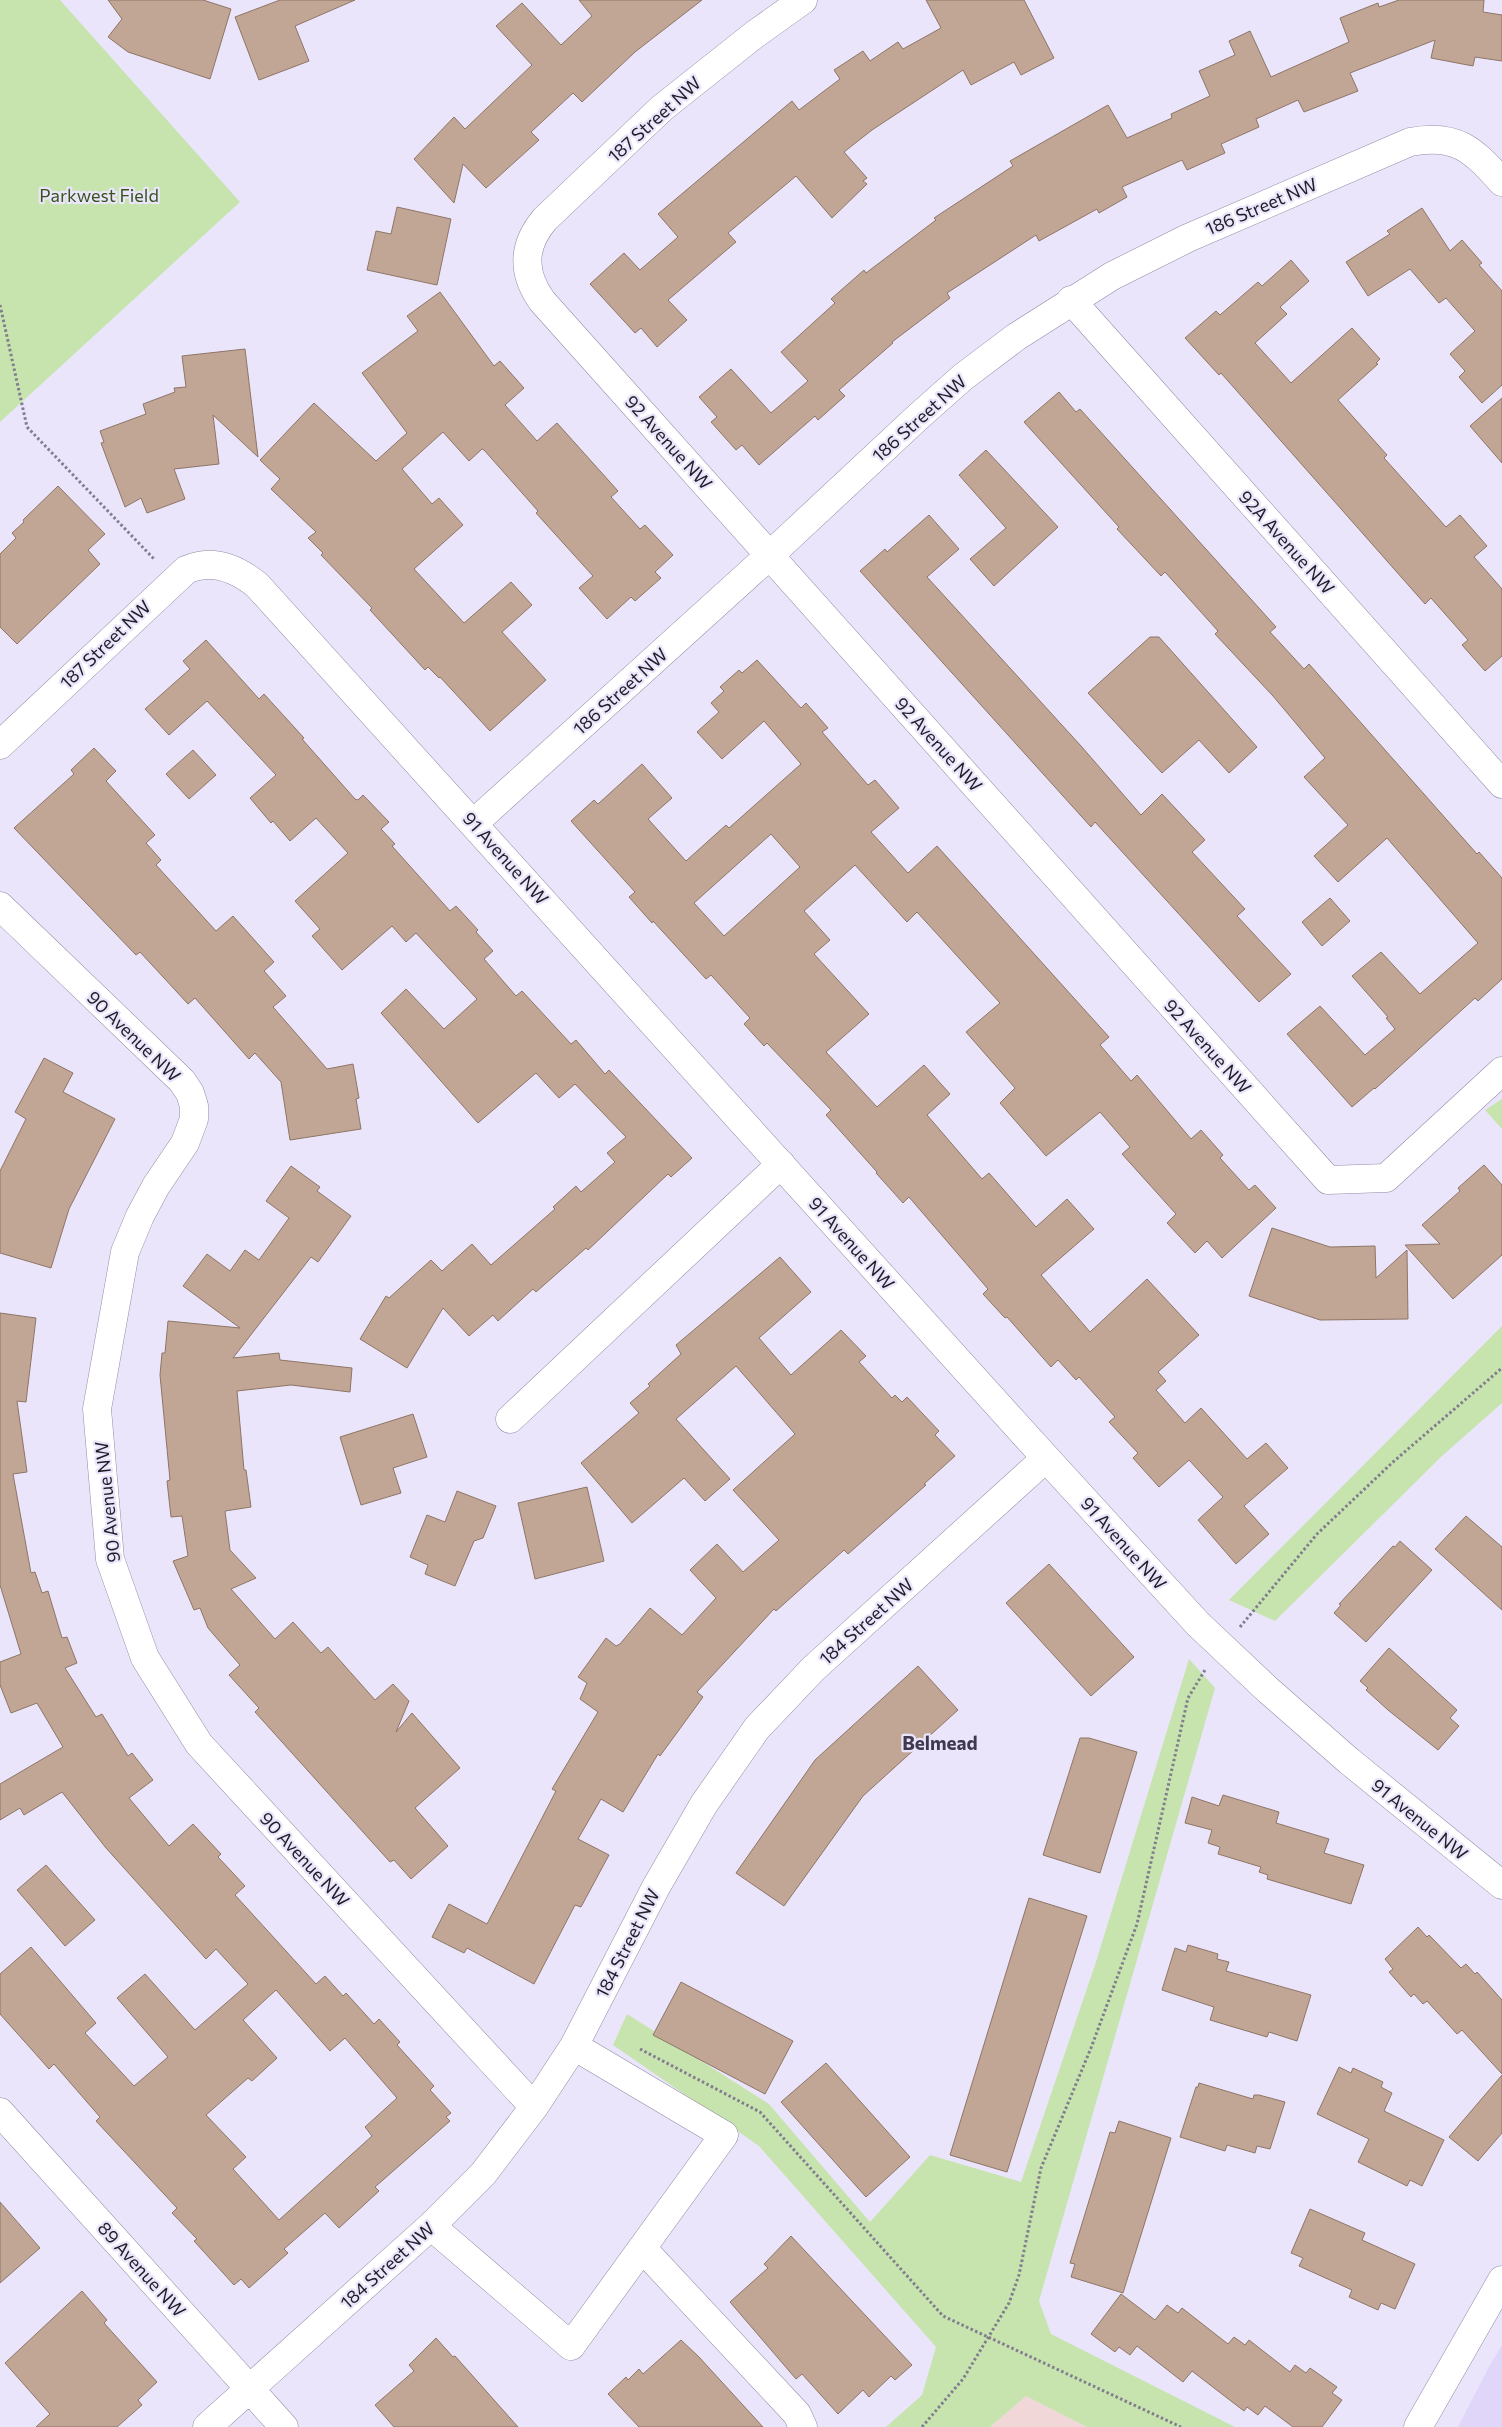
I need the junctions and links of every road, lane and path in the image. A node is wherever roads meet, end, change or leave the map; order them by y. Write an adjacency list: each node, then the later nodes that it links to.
1 (803, 0): 3 (street, 187 Street NW)
2 (1502, 182): 4 (street, 186 Street NW)
3 (527, 257): 6 (street, 92 Avenue NW)
4 (1071, 300): 6 (street, 186 Street NW); 10 (street, 92A Avenue NW)
5 (0, 306): 8 (path)
6 (770, 555): 11 (street, 186 Street NW); 13 (street, 92 Avenue NW)
7 (221, 565): 8 (street, 187 Street NW); 11 (street, 91 Avenue NW)
8 (174, 579): 9 (street, 187 Street NW)
9 (0, 745)
10 (1502, 784)
11 (474, 823): 14 (street, 91 Avenue NW)
12 (0, 906): 23 (street, 90 Avenue NW)
13 (1502, 1071)
14 (781, 1164): 16 (street); 17 (street, 91 Avenue NW)
15 (1502, 1368): 18 (path)
16 (510, 1418)
17 (1046, 1458): 20 (street, 91 Avenue NW); 21 (street, 184 Street NW)
18 (1241, 1625)
19 (1205, 1670): 28 (path)
20 (1502, 1885)
21 (574, 2046): 23 (street, 184 Street NW); 26 (street)
22 (639, 2049): 28 (path)
23 (534, 2107): 25 (street, 184 Street NW)
24 (0, 2112): 29 (street, 89 Avenue NW)
25 (431, 2226): 26 (street); 29 (street, 184 Street NW)
26 (642, 2248): 32 (street)
27 (1502, 2280): 35 (street)
28 (988, 2339): 33 (path); 34 (path)
29 (250, 2389): 30 (street, 184 Street NW); 31 (street, 89 Avenue NW)
30 (207, 2427)
31 (284, 2427)
32 (803, 2427)
33 (922, 2427)
34 (1180, 2427)
35 (1418, 2427)

